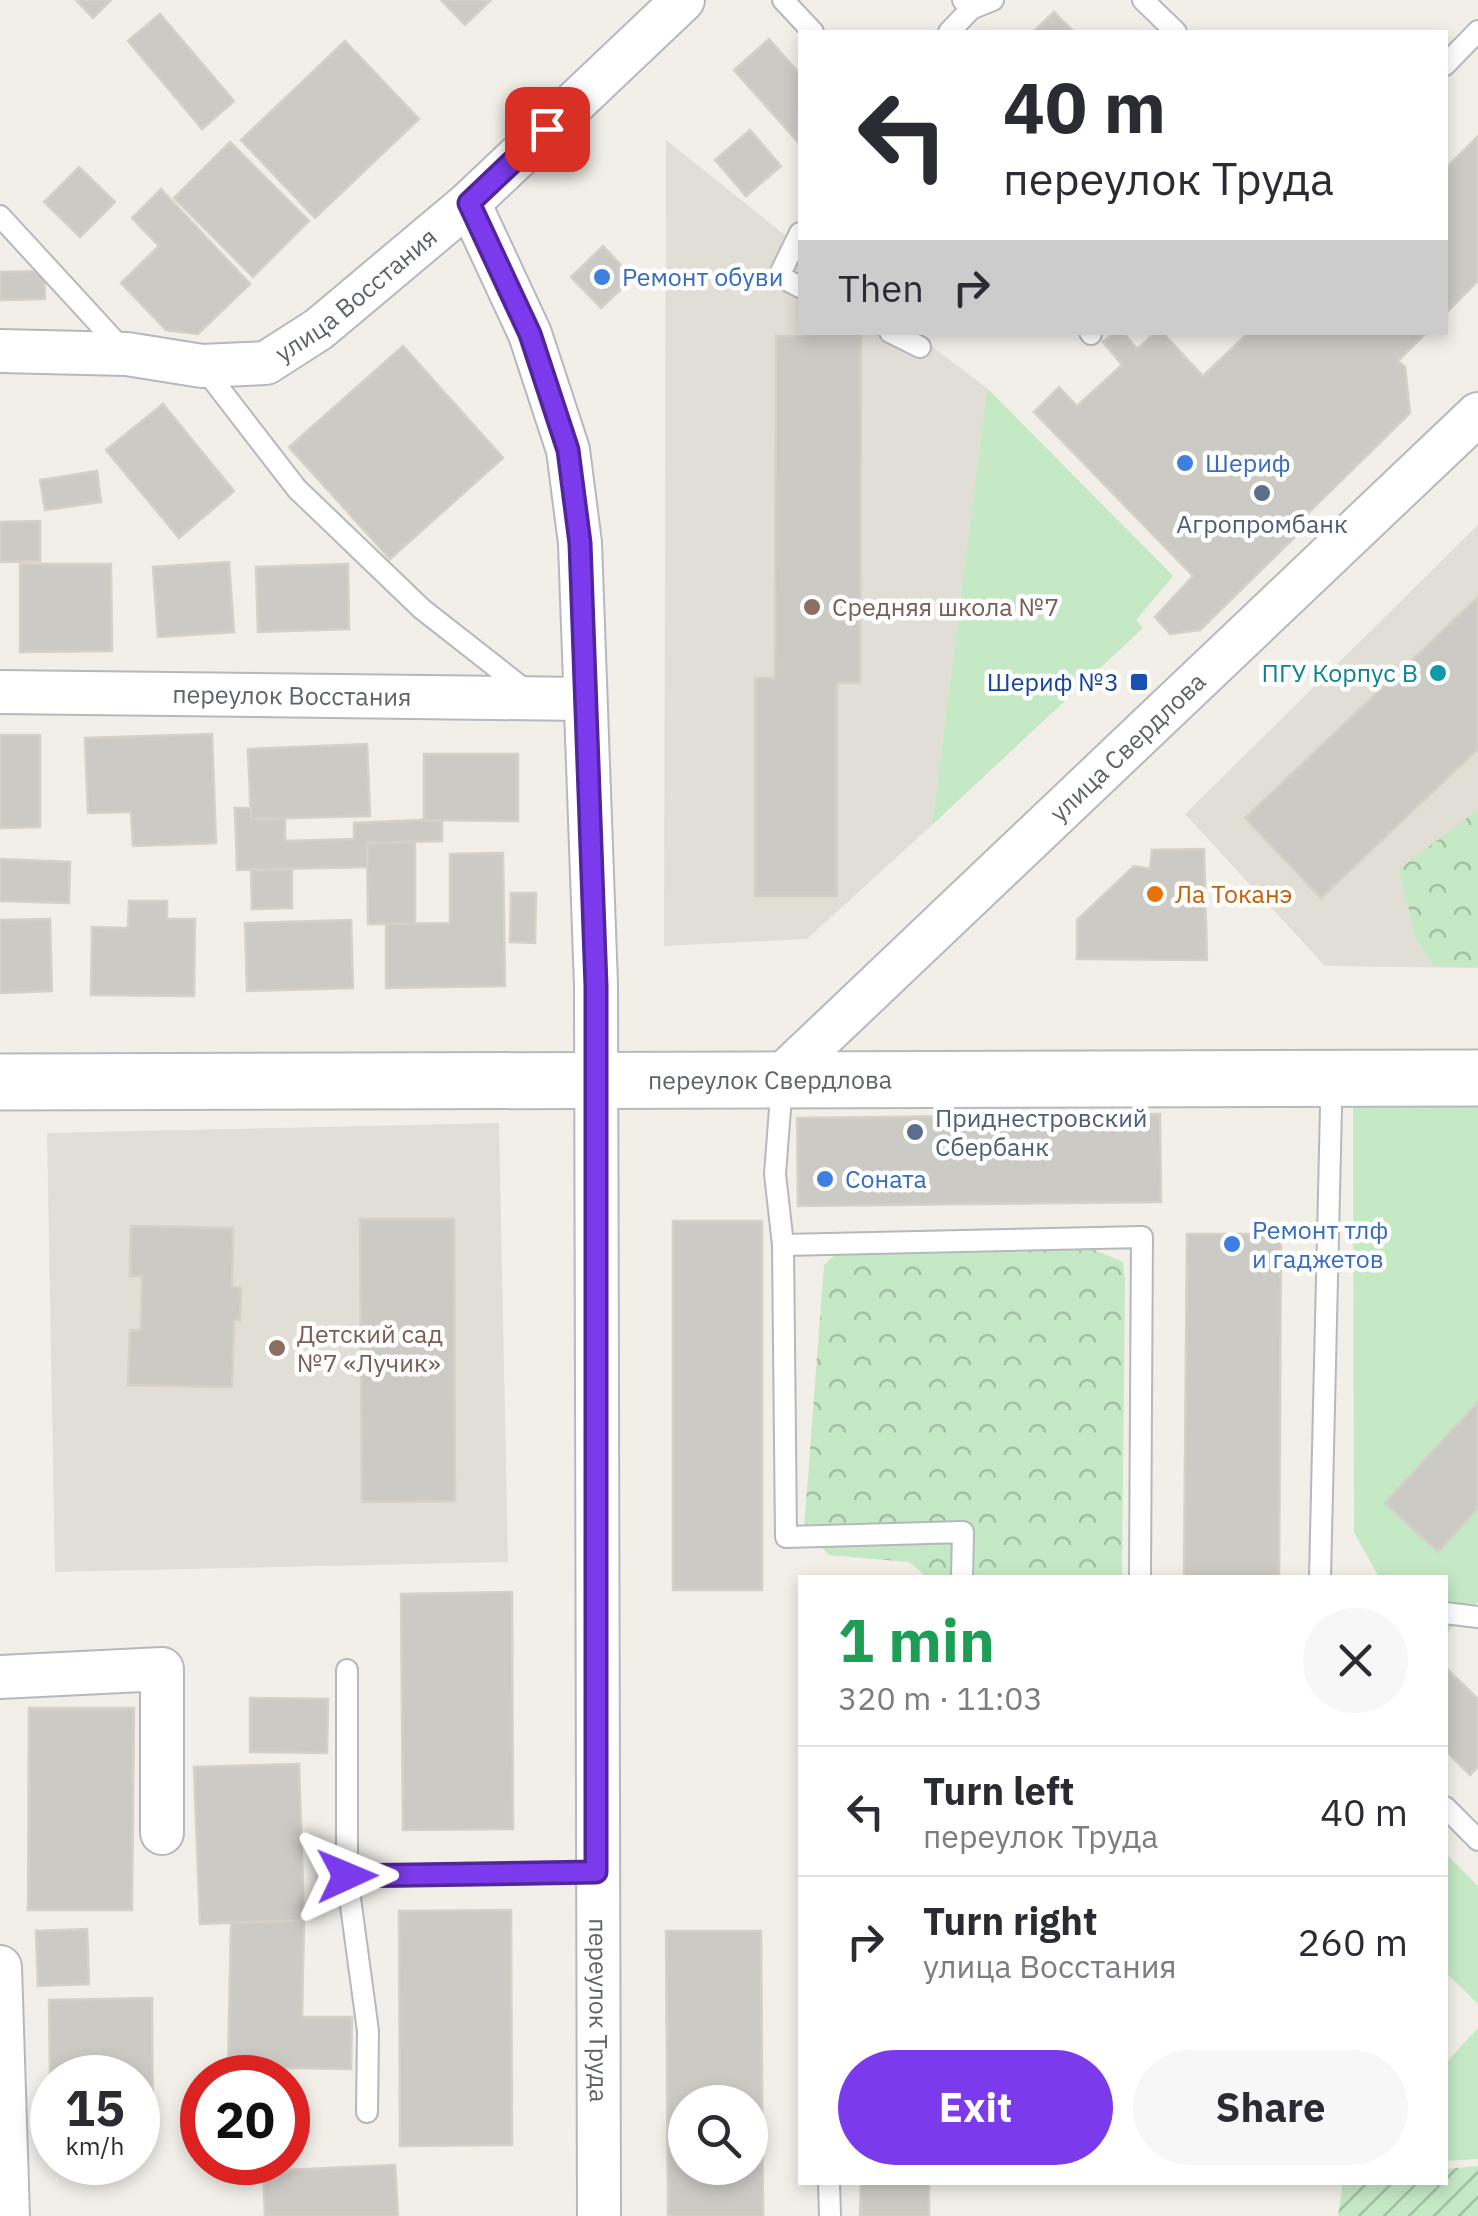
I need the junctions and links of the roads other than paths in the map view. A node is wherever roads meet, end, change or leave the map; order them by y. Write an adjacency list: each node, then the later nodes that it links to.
1 (683, 0): 11 (street, улица Восстания)
2 (783, 0): 6 (lane)
3 (993, 0): 5 (lane)
4 (1142, 0): 8 (lane)
5 (967, 5): 7 (lane)
6 (811, 30)
7 (950, 30)
8 (1174, 30)
9 (1478, 31): 10 (lane)
10 (1448, 61)
11 (469, 203): 19 (street, улица Восстания); 23 (street, переулок Труда)
12 (0, 216): 18 (lane)
13 (798, 237): 14 (lane)
14 (798, 286)
15 (896, 335): 16 (lane)
16 (920, 348)
17 (0, 351): 18 (street, улица Восстания)
18 (126, 354): 19 (street, улица Восстания)
19 (202, 366): 22 (lane)
20 (1478, 414): 26 (street, улица Свердлова)
21 (0, 692): 22 (street, переулок Восстания)
22 (535, 698): 23 (street, переулок Восстания)
23 (583, 698): 28 (street, переулок Труда)
24 (1478, 1078): 25 (main road, переулок Свердлова)
25 (1326, 1079): 26 (main road, переулок Свердлова); 32 (lane)
26 (779, 1081): 28 (main road, переулок Свердлова); 29 (lane)
27 (0, 1082): 28 (main road, переулок Свердлова)
28 (597, 1082): 40 (street, переулок Труда)
29 (783, 1245): 30 (lane); 31 (lane)
30 (1140, 1574)
31 (962, 1575)
32 (1320, 1575)
33 (1448, 1613): 34 (lane)
34 (1478, 1617)
35 (347, 1670): 41 (lane)
36 (0, 1676): 38 (street)
37 (1448, 1810): 39 (lane)
38 (162, 1833)
39 (1478, 1840)
40 (596, 1872): 41 (lane); 47 (street, переулок Труда)
41 (347, 1876): 44 (lane)
42 (0, 1966): 43 (street)
43 (0, 1981): 46 (street)
44 (367, 2112)
45 (829, 2185): 48 (lane)
46 (8, 2216)
47 (600, 2216)
48 (830, 2216)

